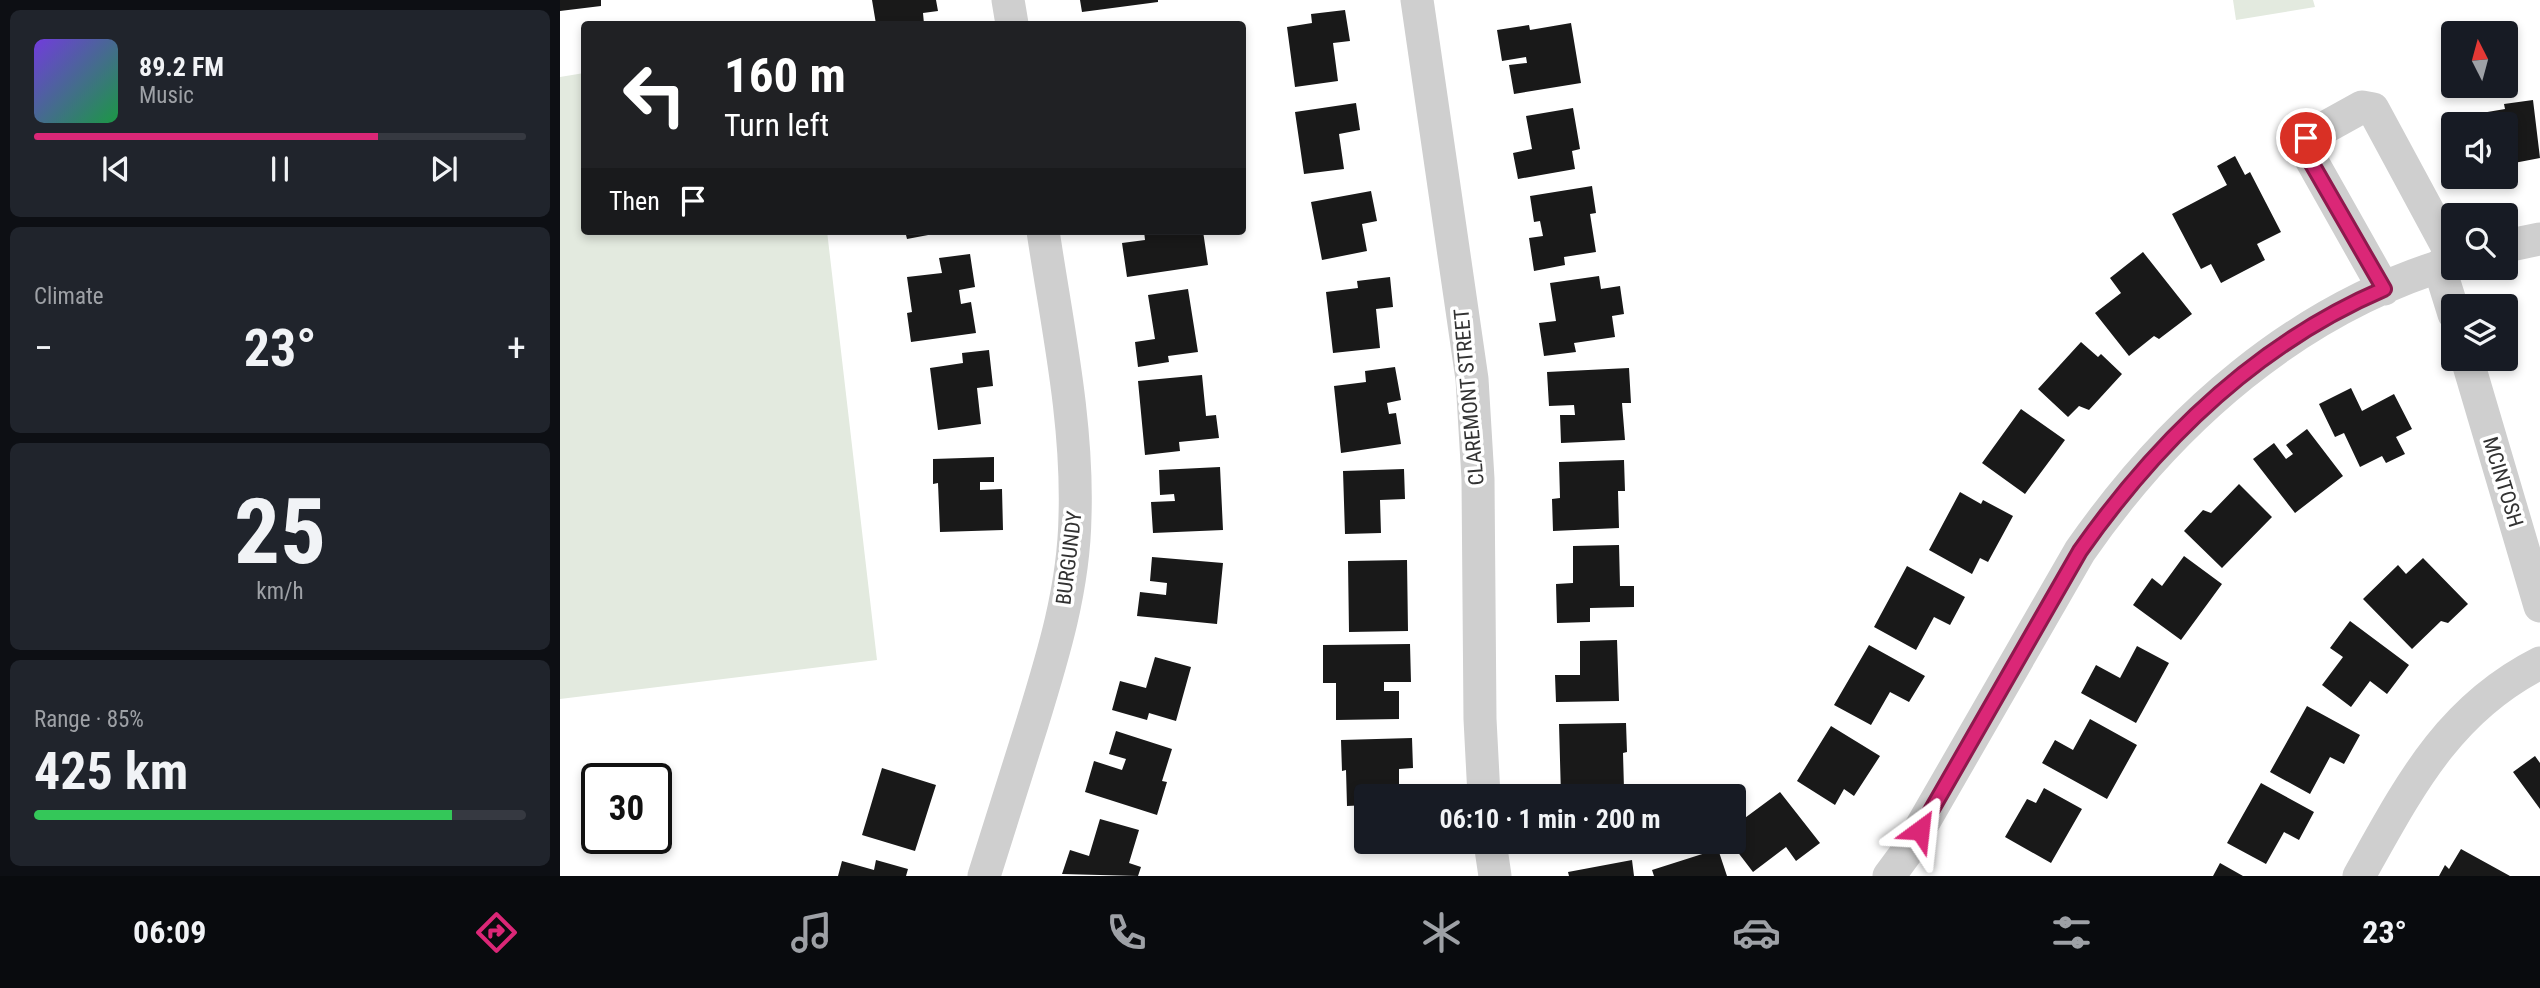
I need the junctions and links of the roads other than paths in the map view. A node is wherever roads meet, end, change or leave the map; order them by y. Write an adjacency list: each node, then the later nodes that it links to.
1 (1008, 0): 3 (street)
2 (1417, 0): 13 (street, CLAREMONT STREET)
3 (1012, 21)
4 (1044, 235): 15 (street, BURGUNDY)
5 (2540, 239): 6 (street)
6 (2518, 244)
7 (2441, 246): 9 (street)
8 (2441, 265): 9 (street)
9 (2384, 289): 17 (street)
10 (2471, 371): 11 (street, MCINTOSH)
11 (2540, 606)
12 (2540, 663): 18 (street)
13 (1483, 784)
14 (1491, 854): 16 (street)
15 (984, 876)
16 (1495, 876)
17 (1889, 876)
18 (2359, 876)

